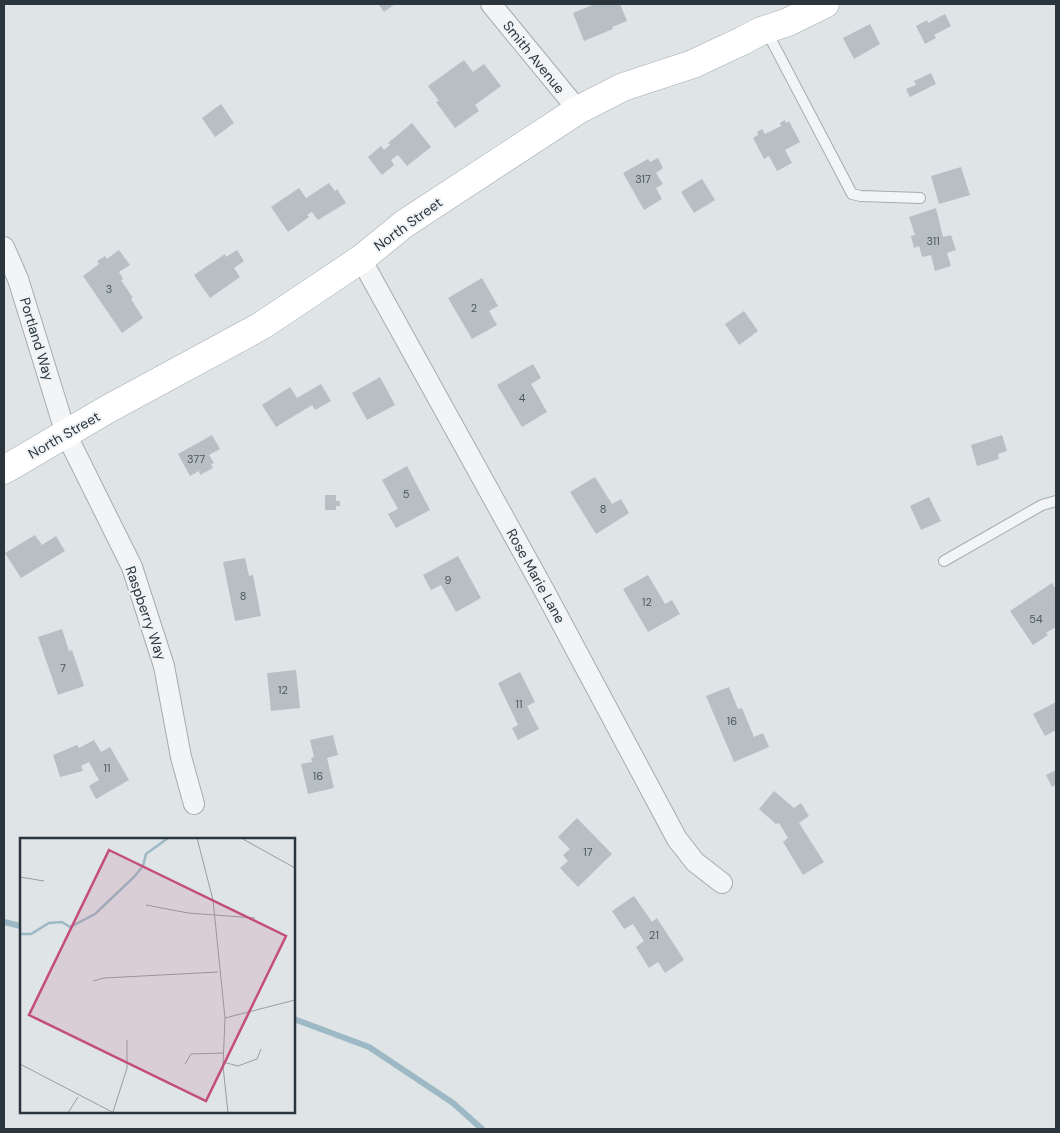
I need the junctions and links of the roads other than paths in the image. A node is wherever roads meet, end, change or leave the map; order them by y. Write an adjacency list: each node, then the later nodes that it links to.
1 (491, 4): 4 (street, Smith Avenue)
2 (816, 6): 3 (street, North Street)
3 (766, 29): 4 (street, North Street); 5 (lane)
4 (578, 110): 7 (street, North Street)
5 (920, 198)
6 (4, 246): 8 (street, Portland Way)
7 (361, 259): 8 (street, North Street); 13 (street, Rose Marie Lane)
8 (66, 434): 9 (street, North Street); 12 (street, Raspberry Way)
9 (4, 470)
10 (1056, 501): 11 (lane)
11 (944, 561)
12 (194, 804)
13 (722, 883)

